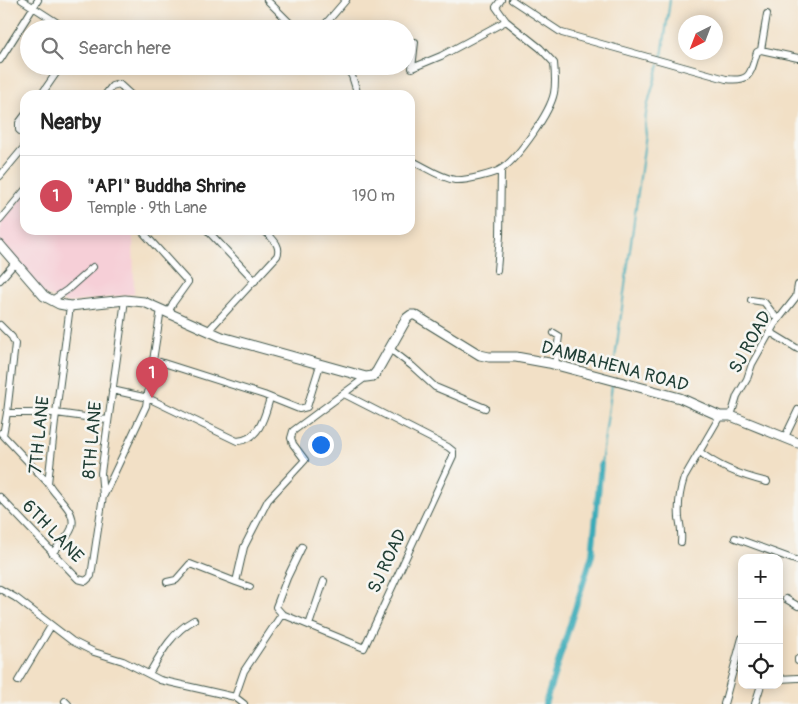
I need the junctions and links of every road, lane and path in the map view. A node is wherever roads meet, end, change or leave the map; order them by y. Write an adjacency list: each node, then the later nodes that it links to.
1 (22, 0): 7 (street)
2 (38, 0): 7 (street)
3 (267, 0): 11 (street)
4 (346, 0): 12 (street)
5 (501, 0): 13 (street)
6 (512, 0): 15 (street)
7 (33, 7): 9 (street); 10 (street)
8 (767, 14): 15 (street)
9 (25, 20)
10 (53, 20)
11 (287, 20)
12 (329, 20)
13 (506, 21): 18 (street); 27 (street)
14 (20, 28): 17 (street)
15 (761, 50): 16 (street)
16 (798, 58)
17 (0, 60)
18 (415, 67)
19 (55, 75): 21 (street)
20 (351, 75): 24 (street)
21 (44, 90)
22 (109, 90): 23 (street)
23 (126, 90)
24 (356, 90)
25 (20, 152): 28 (street)
26 (415, 162): 27 (street)
27 (501, 170): 37 (street)
28 (0, 176)
29 (20, 196): 30 (street)
30 (0, 220)
31 (146, 235): 46 (street)
32 (212, 235): 39 (street)
33 (269, 235): 39 (street)
34 (0, 245): 35 (street)
35 (16, 263): 38 (street); 42 (street)
36 (93, 267): 42 (street)
37 (497, 270)
38 (0, 280)
39 (255, 280): 49 (street)
40 (798, 285): 41 (street, SJ ROAD)
41 (797, 297): 47 (street, SJ ROAD)
42 (52, 300): 45 (street)
43 (125, 300): 45 (street); 46 (street); 58 (street, 8TH LANE)
44 (751, 300): 47 (street)
45 (70, 306): 65 (street, 7TH LANE)
46 (165, 311): 49 (street); 54 (street)
47 (778, 320): 50 (street, SJ ROAD)
48 (0, 325): 64 (street)
49 (208, 331): 55 (street)
50 (770, 332): 52 (street); 67 (street, SJ ROAD)
51 (554, 333): 56 (street)
52 (798, 349)
53 (390, 350): 56 (street, DAMBAHENA ROAD); 57 (street); 62 (street)
54 (154, 360): 60 (street); 61 (street)
55 (320, 364): 57 (street); 61 (street)
56 (555, 365): 66 (street, DAMBAHENA ROAD)
57 (366, 376): 59 (street)
58 (112, 390): 60 (street); 68 (street, 8TH LANE)
59 (344, 394): 85 (street); 92 (street, SJ ROAD)
60 (148, 398): 61 (street); 75 (street)
61 (270, 398)
62 (484, 408)
63 (798, 410): 70 (street)
64 (7, 413): 65 (street); 69 (street)
65 (56, 413): 68 (street); 74 (street, 7TH LANE)
66 (720, 416): 67 (street, DAMBAHENA ROAD); 72 (street)
67 (731, 416): 70 (street, DAMBAHENA ROAD)
68 (107, 420): 75 (street, 8TH LANE)
69 (1, 434): 74 (street)
70 (785, 437): 71 (street, DAMBAHENA ROAD)
71 (798, 443)
72 (700, 452): 73 (street); 78 (street)
73 (766, 482)
74 (48, 483): 80 (street, 7TH LANE)
75 (103, 496): 82 (street, 8TH LANE)
76 (0, 497): 80 (street, 6TH LANE)
77 (735, 538): 81 (street)
78 (680, 542)
79 (302, 547): 90 (street)
80 (52, 553): 82 (street, 6TH LANE)
81 (798, 561)
82 (86, 581)
83 (324, 581): 92 (street)
84 (167, 582): 85 (street)
85 (236, 582): 86 (street)
86 (250, 587)
87 (0, 589): 93 (street)
88 (786, 599): 89 (street)
89 (798, 606)
90 (282, 614): 92 (street, SJ ROAD); 100 (street)
91 (194, 620): 95 (street)
92 (309, 625)
93 (51, 626): 95 (street); 98 (street)
94 (740, 644): 102 (street)
95 (149, 674): 100 (street)
96 (798, 678): 97 (street)
97 (783, 679)
98 (18, 681)
99 (760, 689): 103 (street)
100 (236, 698): 101 (street)
101 (244, 704)
102 (724, 704)
103 (755, 704)

